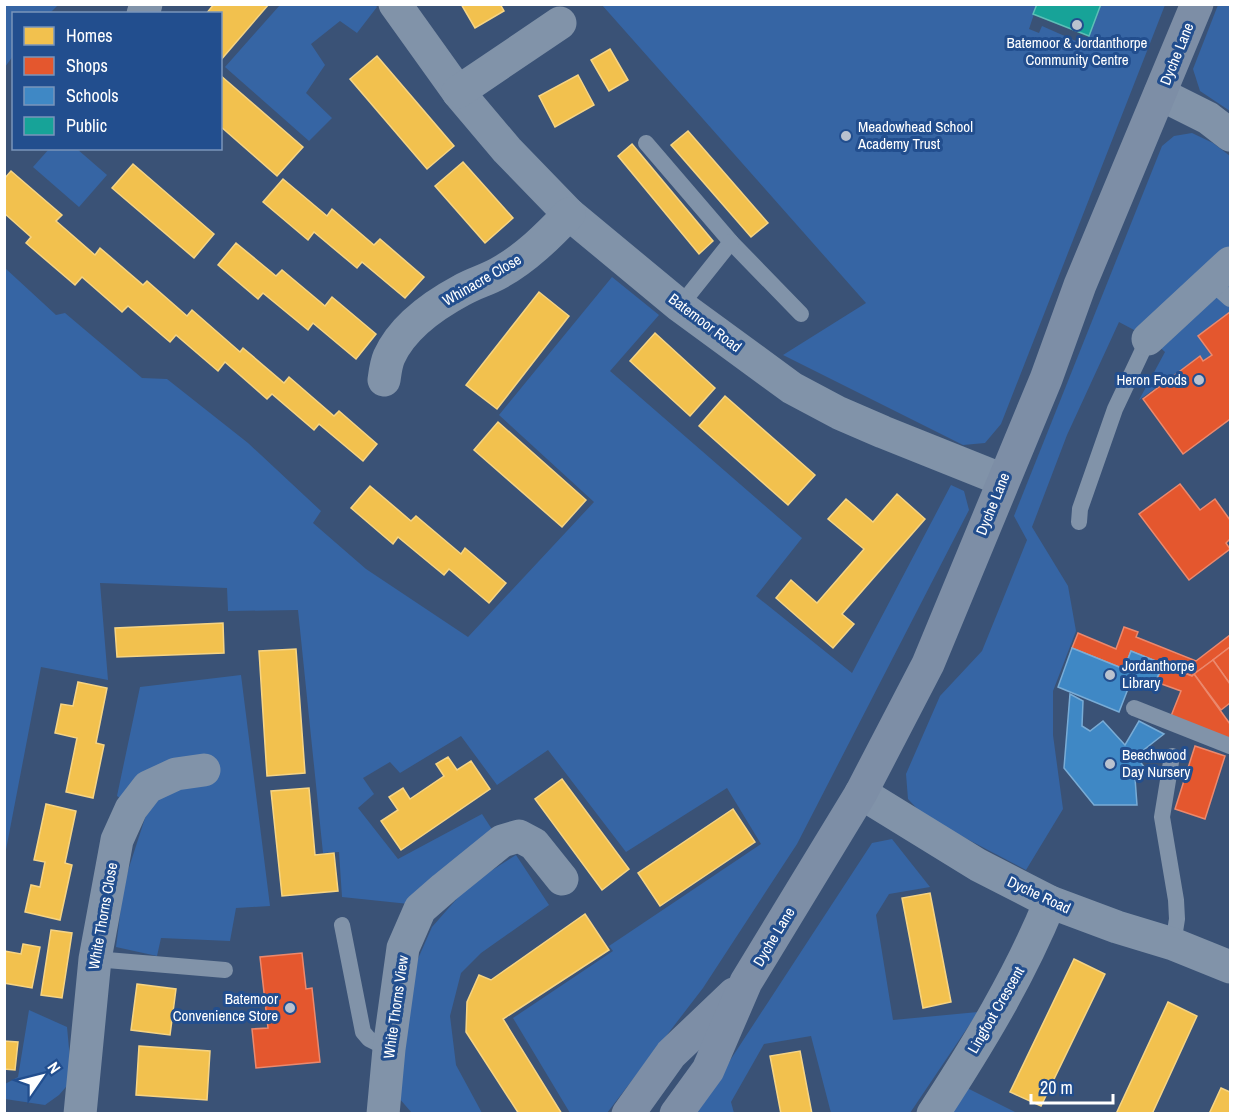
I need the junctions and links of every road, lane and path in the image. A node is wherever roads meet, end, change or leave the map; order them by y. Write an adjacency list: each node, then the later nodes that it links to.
1 (395, 4): 4 (street, Batemoor Road)
2 (1197, 4): 5 (street, Dyche Lane)
3 (561, 23): 4 (street)
4 (458, 92): 8 (street, Batemoor Road)
5 (1160, 94): 6 (street); 15 (street, Dyche Lane)
6 (1230, 135)
7 (646, 143): 9 (lane)
8 (569, 214): 11 (street, Batemoor Road); 14 (street, Whinacre Close)
9 (731, 242): 11 (lane); 12 (lane)
10 (1224, 281): 13 (street)
11 (680, 306): 15 (street, Batemoor Road)
12 (801, 314)
13 (1148, 339): 16 (lane)
14 (384, 380)
15 (1003, 480): 21 (street, Dyche Lane)
16 (1079, 522)
17 (1134, 708): 18 (lane)
18 (1230, 746)
19 (1172, 756): 25 (lane)
20 (204, 770): 26 (street, White Thorns Close)
21 (861, 793): 23 (street, Dyche Road); 29 (street, Dyche Lane)
22 (562, 879): 30 (street, White Thorns View)
23 (1050, 902): 25 (street, Dyche Road); 35 (street, Lingfoot Crescent)
24 (342, 925): 30 (lane)
25 (1173, 944): 27 (street, Dyche Road)
26 (95, 958): 28 (lane); 31 (street, White Thorns Close)
27 (1230, 967)
28 (225, 970)
29 (746, 982): 33 (street, Dyche Lane); 34 (street, Dyche Lane)
30 (389, 1049): 32 (street, White Thorns View)
31 (80, 1113)
32 (383, 1113)
33 (628, 1113)
34 (676, 1113)
35 (933, 1113)

